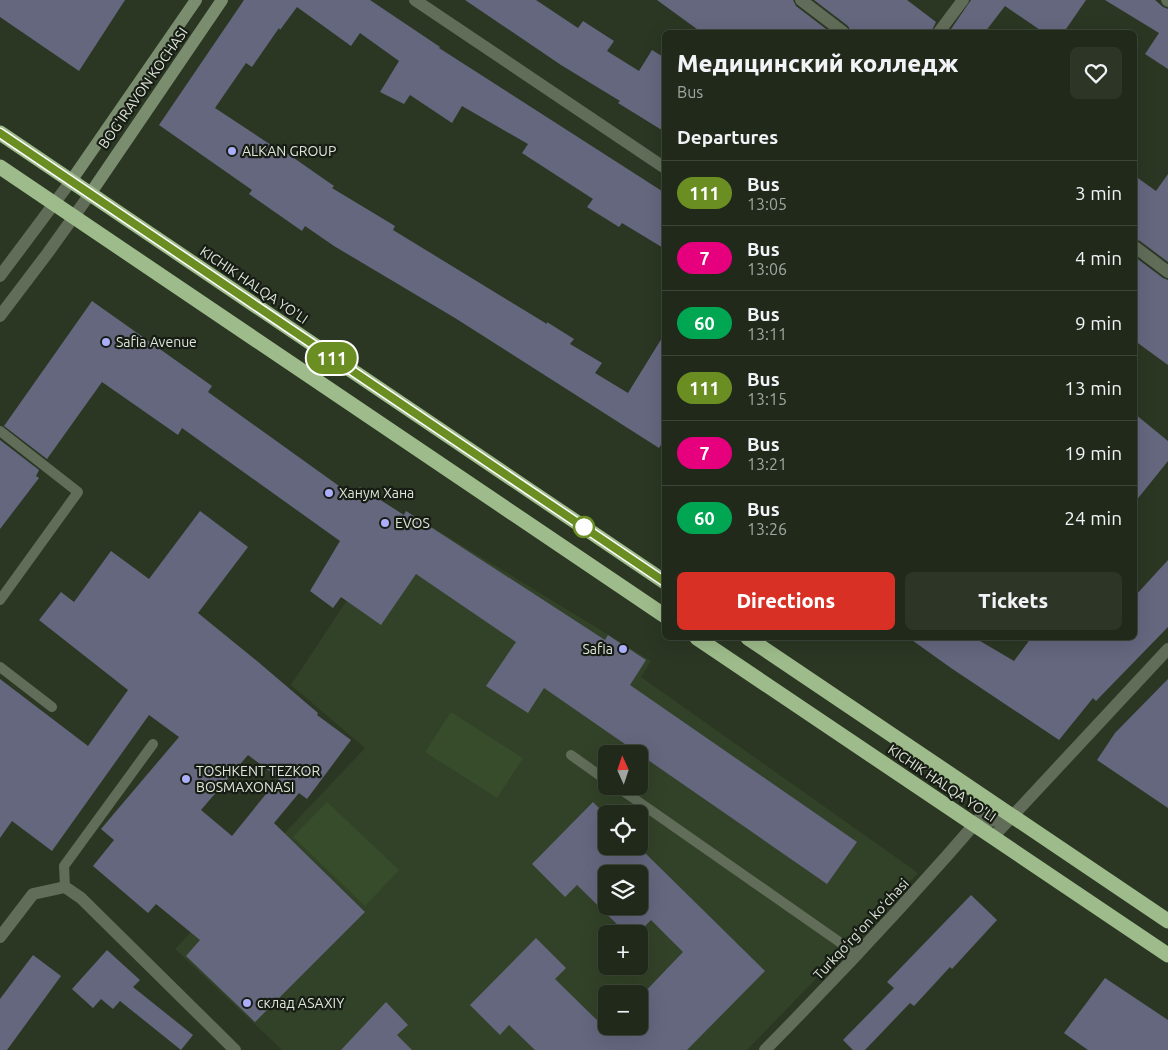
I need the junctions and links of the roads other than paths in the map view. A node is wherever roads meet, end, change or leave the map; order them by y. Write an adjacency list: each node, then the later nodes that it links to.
1 (196, 0): 11 (street, BOG'IRAVON KOCHASI)
2 (222, 0): 12 (street, BOG'IRAVON KOCHASI)
3 (415, 0): 9 (street)
4 (801, 0): 6 (street)
5 (963, 0): 7 (street)
6 (840, 30)
7 (940, 30)
8 (0, 133): 11 (highway, KICHIK HALQA YO'LI)
9 (662, 166)
10 (0, 167): 13 (highway)
11 (71, 181): 12 (highway, KICHIK HALQA YO'LI); 13 (street)
12 (90, 194): 14 (street); 20 (highway, KICHIK HALQA YO'LI)
13 (54, 204): 14 (highway); 17 (street)
14 (73, 217): 18 (street); 22 (highway)
15 (1137, 249): 16 (street)
16 (1168, 272)
17 (0, 276)
18 (0, 316)
19 (0, 431): 21 (lane)
20 (662, 580)
21 (0, 600)
22 (662, 614)
23 (700, 640): 34 (highway, KICHIK HALQA YO'LI)
24 (751, 640): 32 (highway, KICHIK HALQA YO'LI)
25 (1168, 649): 33 (street)
26 (0, 667): 27 (lane)
27 (52, 707)
28 (153, 744): 36 (lane)
29 (571, 755): 30 (lane)
30 (598, 774)
31 (629, 795): 39 (lane)
32 (993, 803): 33 (highway, KICHIK HALQA YO'LI); 34 (street, Turkqoʻrgʻon koʻchasi)
33 (1012, 816): 34 (street); 35 (street); 37 (highway, KICHIK HALQA YO'LI)
34 (974, 825): 35 (highway, KICHIK HALQA YO'LI); 39 (street, Turkqoʻrgʻon koʻchasi)
35 (993, 837): 40 (highway, KICHIK HALQA YO'LI)
36 (65, 887): 38 (street); 41 (street)
37 (1168, 921)
38 (0, 937)
39 (858, 955): 42 (street, Turkqoʻrgʻon koʻchasi)
40 (1168, 955)
41 (235, 1050)
42 (766, 1050)

